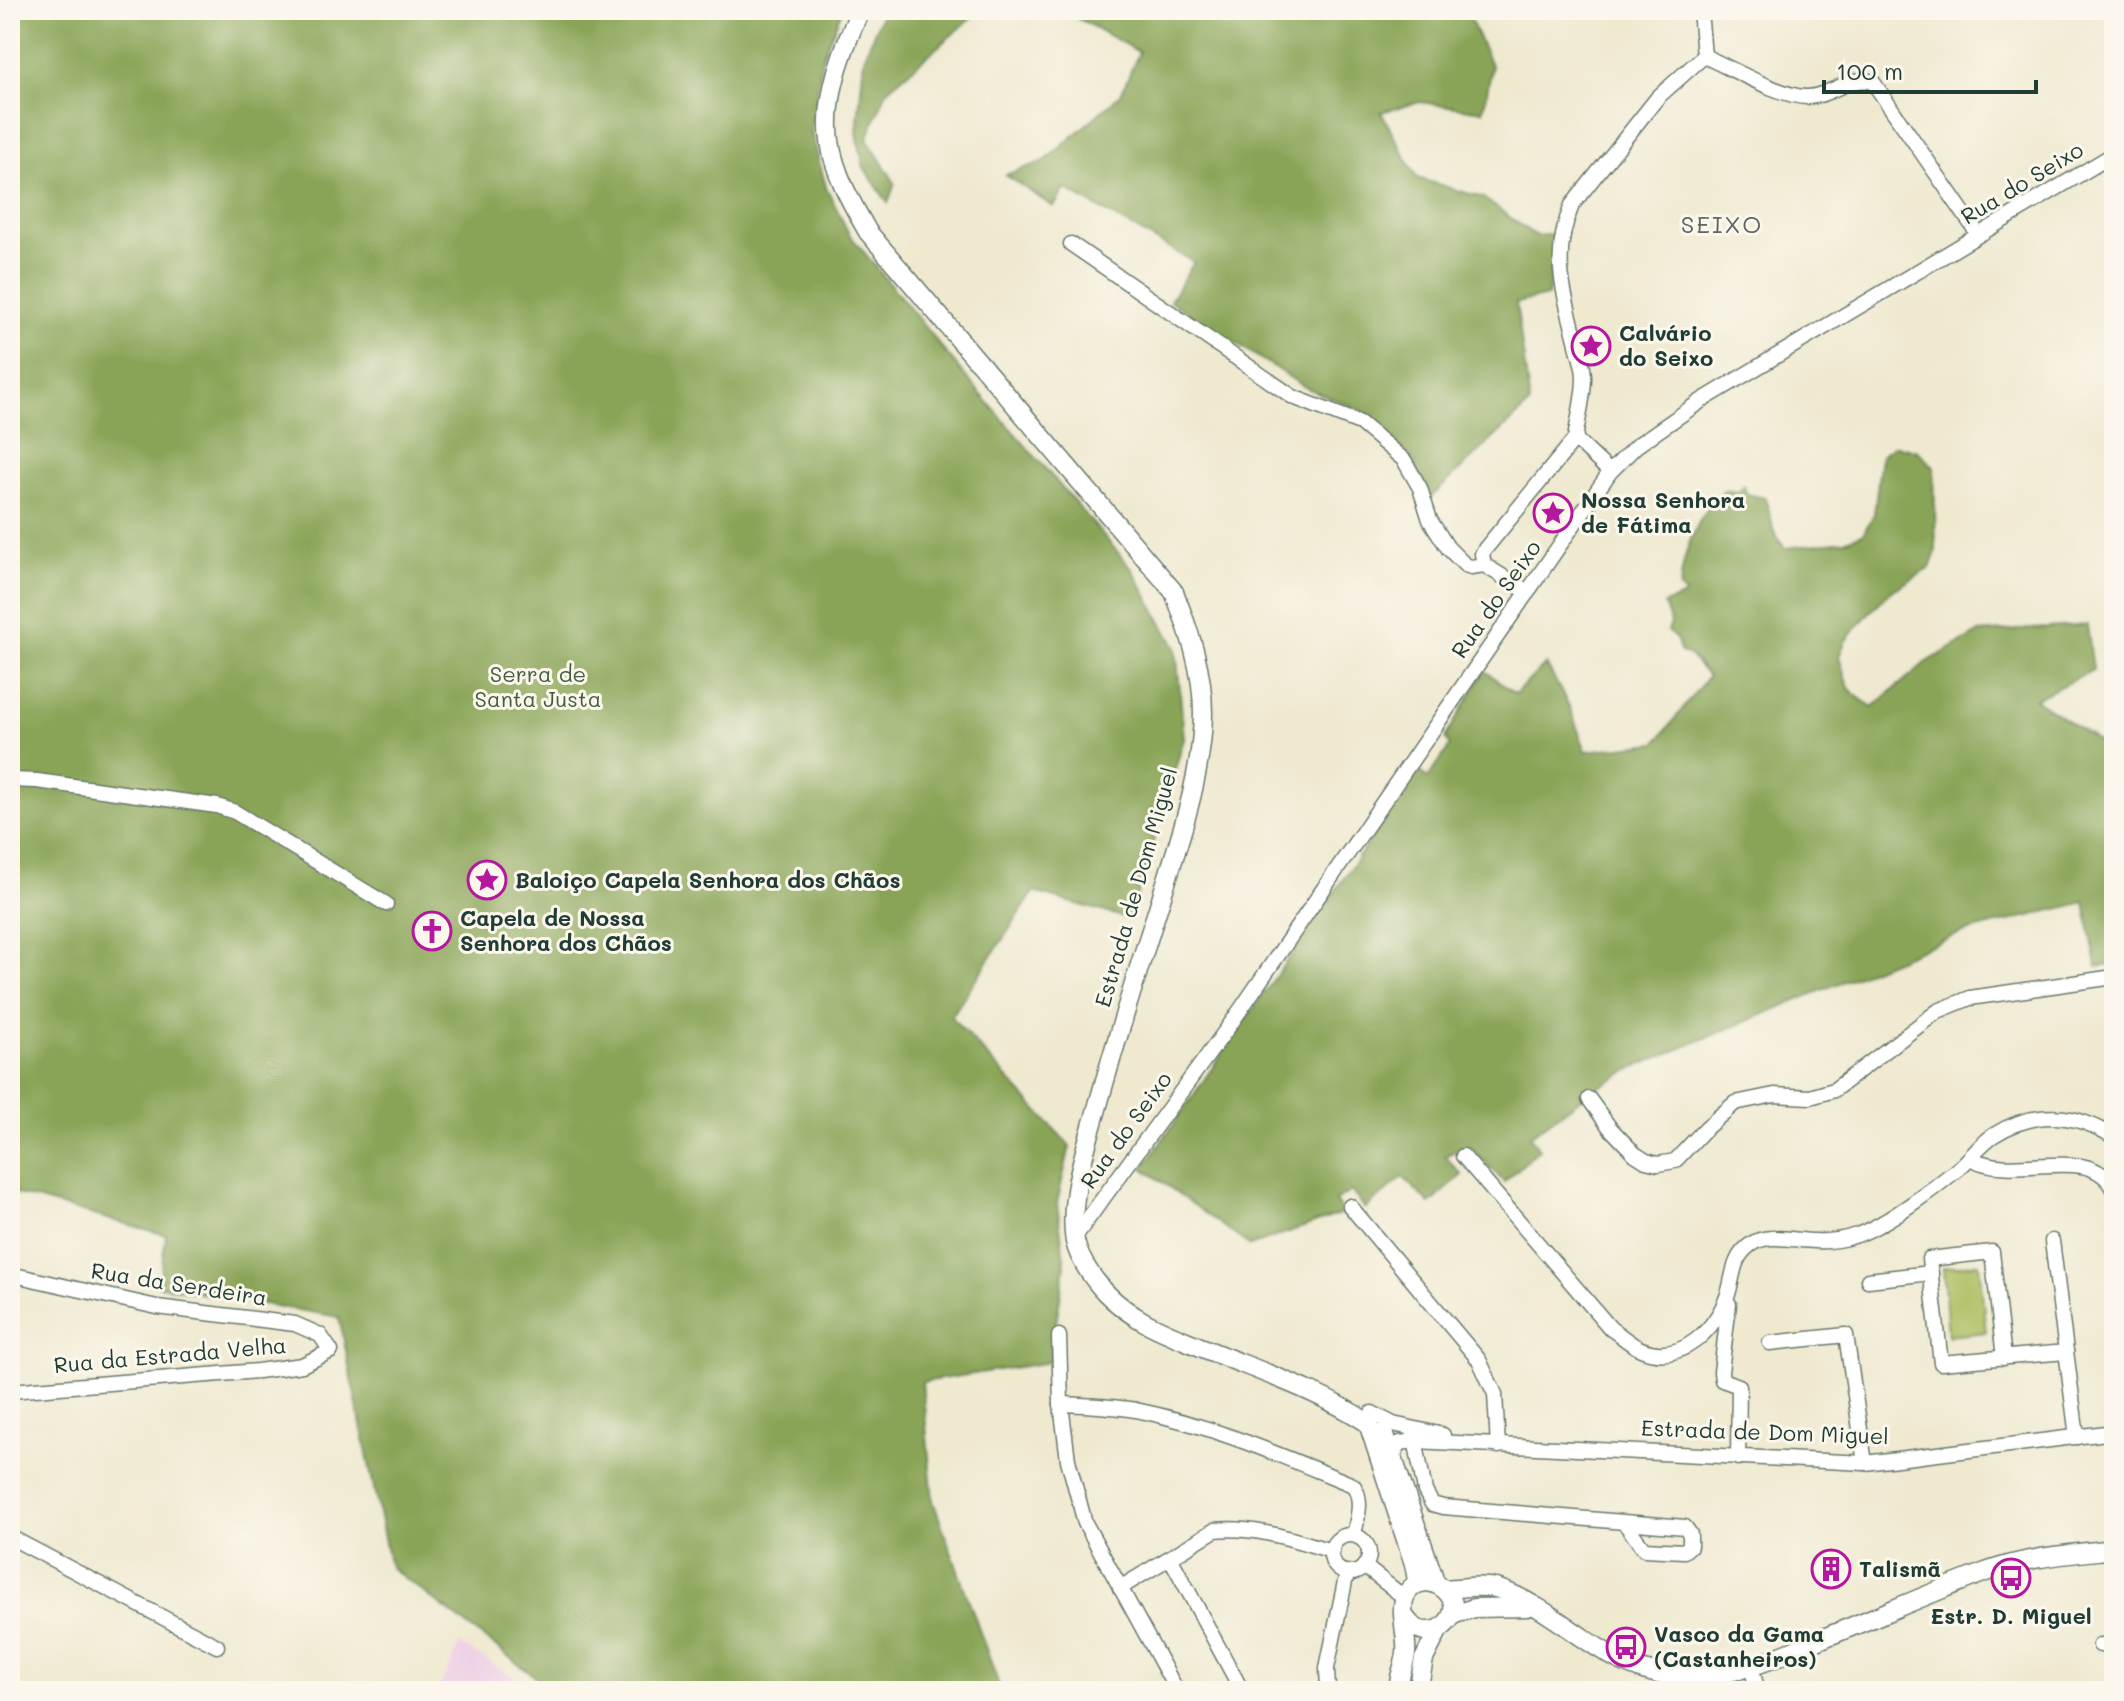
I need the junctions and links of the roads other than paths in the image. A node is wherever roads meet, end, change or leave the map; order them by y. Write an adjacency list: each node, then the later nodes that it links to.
1 (860, 10): 20 (main road, Estrada de Dom Miguel)
2 (1700, 10): 3 (street)
3 (1704, 56): 5 (street); 7 (street)
4 (2114, 154): 5 (street, Rua do Seixo)
5 (1978, 234): 8 (street, Rua do Seixo)
6 (1071, 244): 9 (street)
7 (1575, 439): 8 (street); 9 (street)
8 (1610, 472): 10 (street, Rua do Seixo)
9 (1484, 565): 10 (street)
10 (1528, 592): 20 (street, Rua do Seixo)
11 (10, 780): 12 (street)
12 (386, 904)
13 (2114, 977): 14 (street)
14 (1589, 1099)
15 (2114, 1137): 17 (street)
16 (1463, 1156): 25 (street)
17 (1970, 1158): 18 (street); 25 (street)
18 (2114, 1189)
19 (1350, 1206): 38 (street)
20 (1074, 1238): 31 (main road, Estrada de Dom Miguel)
21 (2052, 1241): 29 (street)
22 (1931, 1273): 24 (street); 30 (street); 30 (street)
23 (10, 1274): 28 (street, Rua da Serdeira)
24 (1868, 1280)
25 (1729, 1292): 40 (street)
26 (1059, 1336): 33 (street)
27 (1770, 1343): 41 (street)
28 (331, 1351): 32 (street, Rua da Estrada Velha)
29 (2066, 1352): 30 (street); 37 (street)
30 (2004, 1358)
31 (1297, 1387): 34 (main road, Estrada de Dom Miguel); 51 (main road, Estrada de Dom Miguel)
32 (10, 1391)
33 (1061, 1404): 43 (street); 50 (street)
34 (1372, 1413): 36 (street, Estrada de Dom Miguel); 39 (main road)
35 (2114, 1432): 37 (street, Estrada de Dom Miguel)
36 (1414, 1435): 38 (street, Estrada de Dom Miguel); 39 (street); 42 (street)
37 (2077, 1437): 41 (street, Estrada de Dom Miguel)
38 (1498, 1446): 40 (street, Estrada de Dom Miguel)
39 (1393, 1456): 51 (main road)
40 (1738, 1458): 41 (street, Estrada de Dom Miguel)
41 (1865, 1463)
42 (1624, 1522)
43 (1354, 1535): 46 (street); 48 (street)
44 (10, 1537): 56 (street)
45 (2114, 1549): 57 (main road)
46 (1332, 1551): 47 (street); 49 (street)
47 (1171, 1559): 50 (street); 59 (street)
48 (1364, 1566): 49 (street); 51 (street)
49 (1347, 1572): 60 (street)
50 (1120, 1588): 58 (street)
51 (1426, 1589): 52 (main road); 53 (main road); 54 (main road)
52 (1533, 1607): 53 (main road); 57 (main road)
53 (1452, 1615): 55 (main road)
54 (1405, 1617): 55 (main road); 61 (main road)
55 (1439, 1629): 62 (main road)
56 (217, 1646)
57 (1751, 1667): 63 (street)
58 (1177, 1691)
59 (1242, 1691)
60 (1328, 1691)
61 (1398, 1691)
62 (1418, 1691)
63 (1758, 1691)

